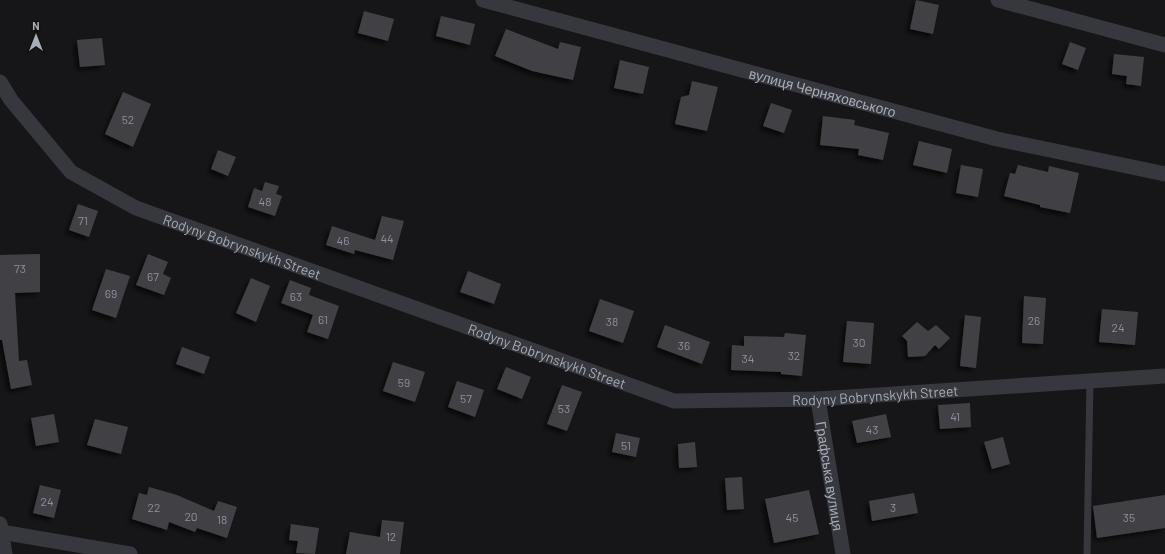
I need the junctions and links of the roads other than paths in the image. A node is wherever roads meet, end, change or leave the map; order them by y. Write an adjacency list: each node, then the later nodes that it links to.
1 (483, 0): 5 (street, вулиця Черняховського)
2 (998, 0): 3 (street)
3 (1165, 45)
4 (0, 82): 8 (street, Rodyny Bobrynskykh Street)
5 (1165, 174)
6 (1165, 376): 7 (street, Rodyny Bobrynskykh Street)
7 (1090, 381): 8 (street, Rodyny Bobrynskykh Street); 13 (lane)
8 (818, 399): 12 (street, Графська вулиця)
9 (1, 528): 10 (street); 11 (street)
10 (5, 554)
11 (130, 554)
12 (843, 554)
13 (1088, 554)

